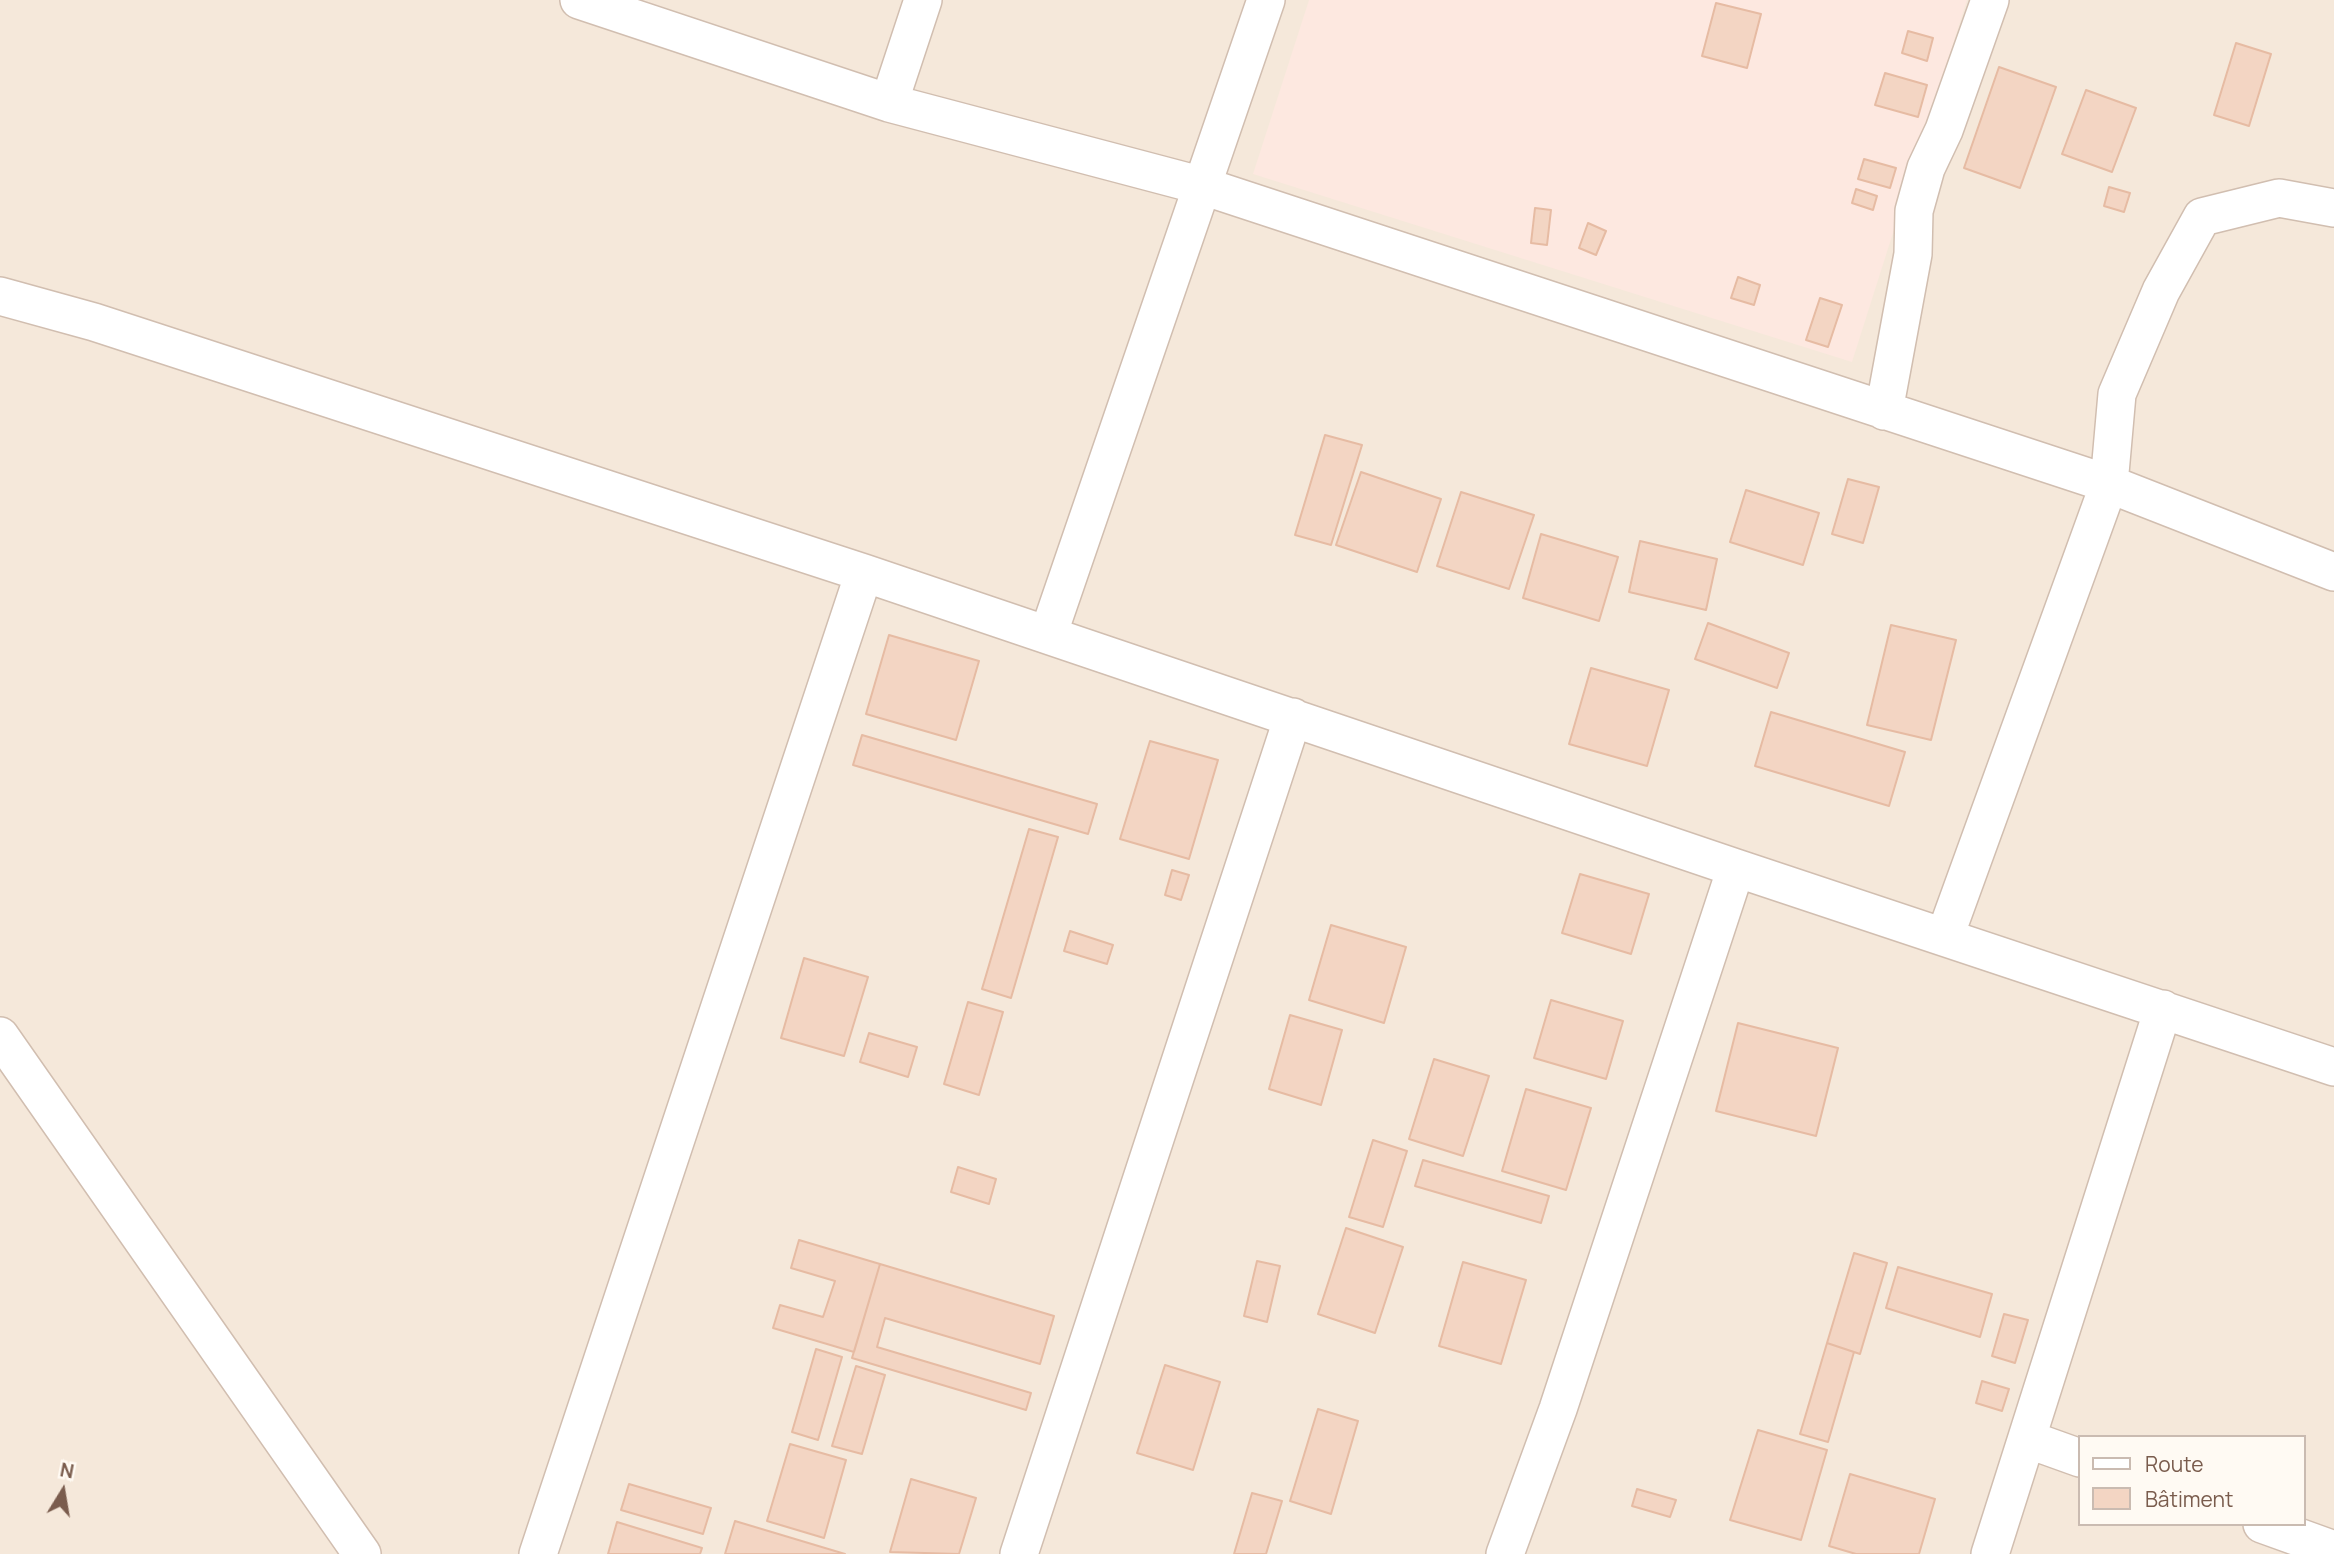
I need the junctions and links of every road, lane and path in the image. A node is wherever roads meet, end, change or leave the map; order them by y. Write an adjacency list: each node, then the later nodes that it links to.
1 (579, 0): 5 (street)
2 (923, 0): 5 (street)
3 (1266, 0): 6 (street)
4 (1990, 0): 9 (street)
5 (889, 103): 6 (street)
6 (1203, 186): 9 (street); 13 (street)
7 (2334, 208): 10 (street)
8 (0, 296): 12 (street)
9 (1884, 411): 10 (street)
10 (2109, 484): 11 (street); 16 (street)
11 (2334, 572)
12 (864, 573): 13 (street); 25 (street)
13 (1048, 635): 14 (street)
14 (1293, 718): 15 (street); 26 (street)
15 (1736, 868): 16 (street); 27 (street)
16 (1945, 936): 17 (street)
17 (2163, 1009): 19 (street); 20 (street)
18 (0, 1035): 24 (street)
19 (2334, 1067)
20 (2026, 1439): 21 (street); 28 (street)
21 (2078, 1457)
22 (2268, 1526): 23 (street)
23 (2334, 1550)
24 (362, 1554)
25 (538, 1554)
26 (1019, 1554)
27 (1506, 1554)
28 (1990, 1554)

